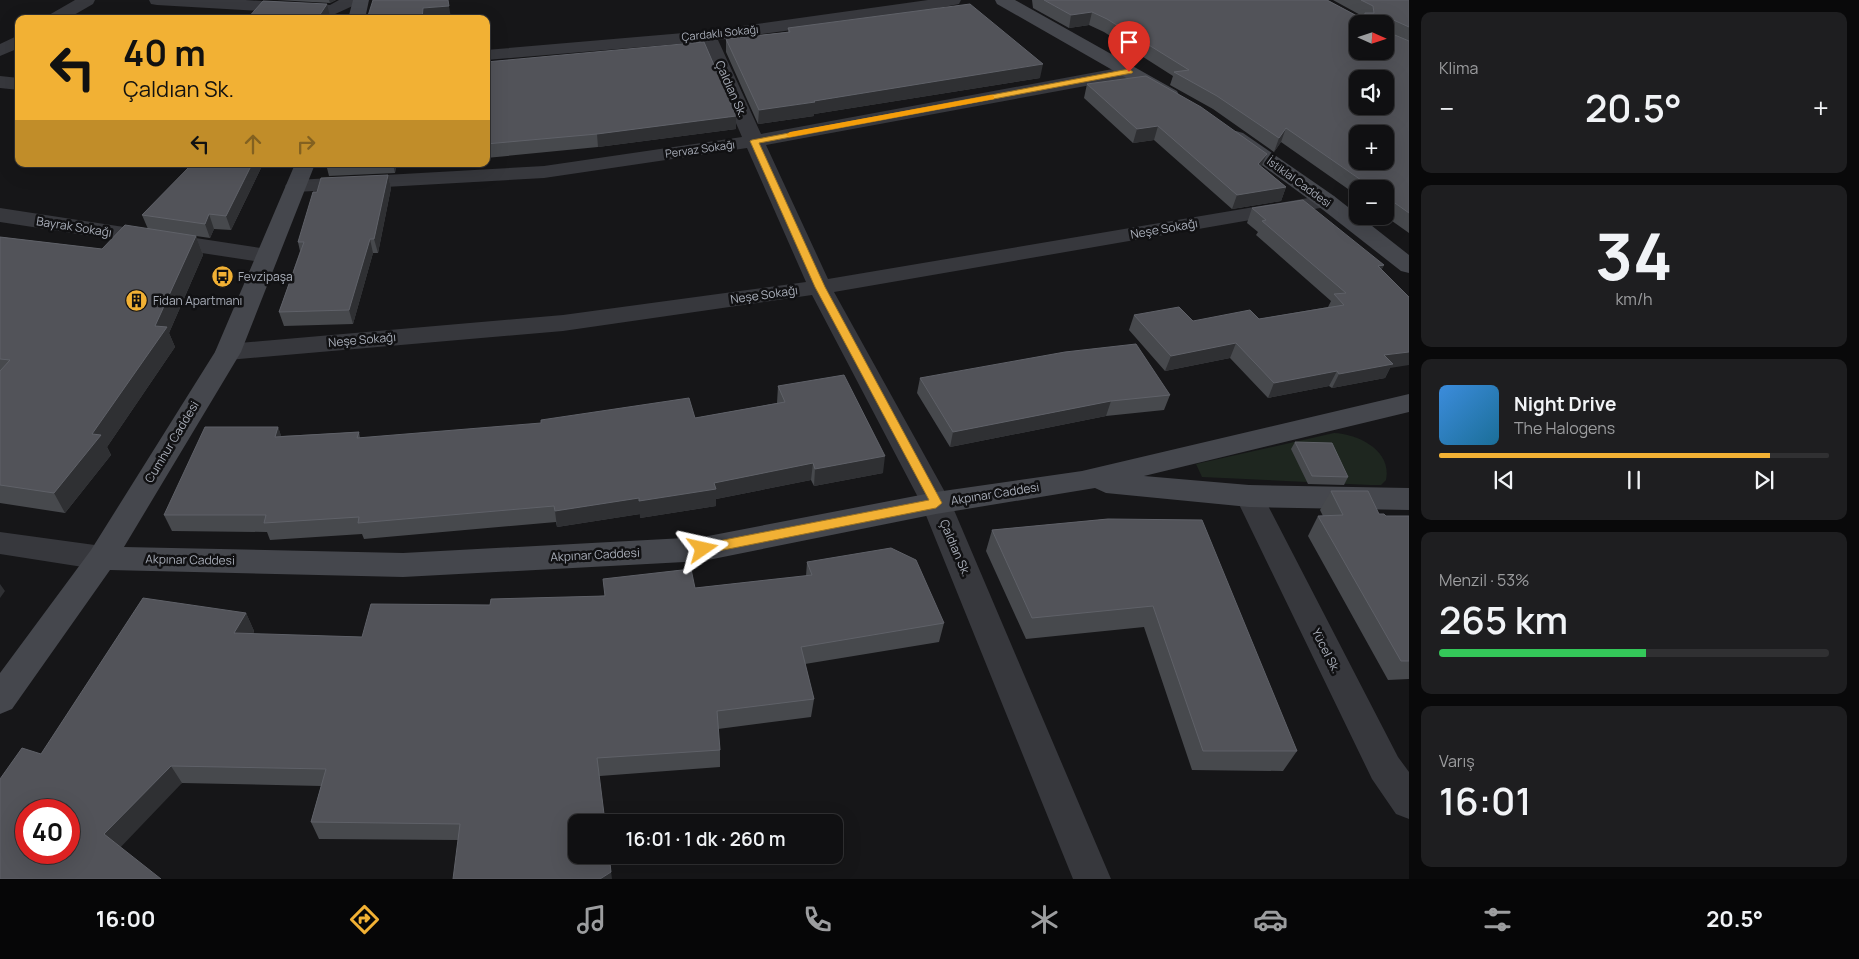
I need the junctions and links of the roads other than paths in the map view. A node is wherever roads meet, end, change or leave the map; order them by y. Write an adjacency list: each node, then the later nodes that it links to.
1 (87, 0): 7 (street)
2 (157, 0): 3 (street)
3 (351, 0)
4 (361, 0): 8 (street)
5 (952, 0): 9 (street, Çardaklı Sokağı)
6 (1003, 0): 13 (street)
7 (63, 15)
8 (357, 15)
9 (707, 36): 12 (street, Çardaklı Sokağı); 18 (street, Çaldıan Sk.)
10 (15, 42): 11 (street)
11 (0, 51)
12 (490, 54)
13 (1129, 72): 16 (street); 18 (street, Pervaz Sokağı)
14 (0, 82): 15 (street)
15 (15, 84)
16 (1188, 105)
17 (1222, 126): 20 (street, İstiklal Caddesi)
18 (754, 141): 19 (street, Pervaz Sokağı); 24 (street, Çaldıan Sk.)
19 (300, 175): 22 (street, Cumhur Caddesi)
20 (1326, 201): 23 (street, İstiklal Caddesi); 24 (street, Neşe Sokağı)
21 (0, 215): 22 (street, Bayrak Sokağı)
22 (267, 256): 25 (street, Cumhur Caddesi)
23 (1409, 266)
24 (820, 287): 25 (street, Neşe Sokağı); 30 (street, Çaldıan Sk.)
25 (228, 352): 32 (street, Cumhur Caddesi)
26 (1409, 403): 27 (street, Akpınar Caddesi)
27 (1082, 481): 28 (street, Akpınar Caddesi); 30 (street, Akpınar Caddesi)
28 (1248, 496): 29 (street, Akpınar Caddesi); 34 (street, Yücel Sk.)
29 (1409, 499)
30 (936, 503): 32 (street, Akpınar Caddesi); 35 (street, Çaldıan Sk.)
31 (0, 544): 32 (street)
32 (102, 558): 33 (street, Cumhur Caddesi)
33 (0, 699)
34 (1409, 802)
35 (1092, 879)

